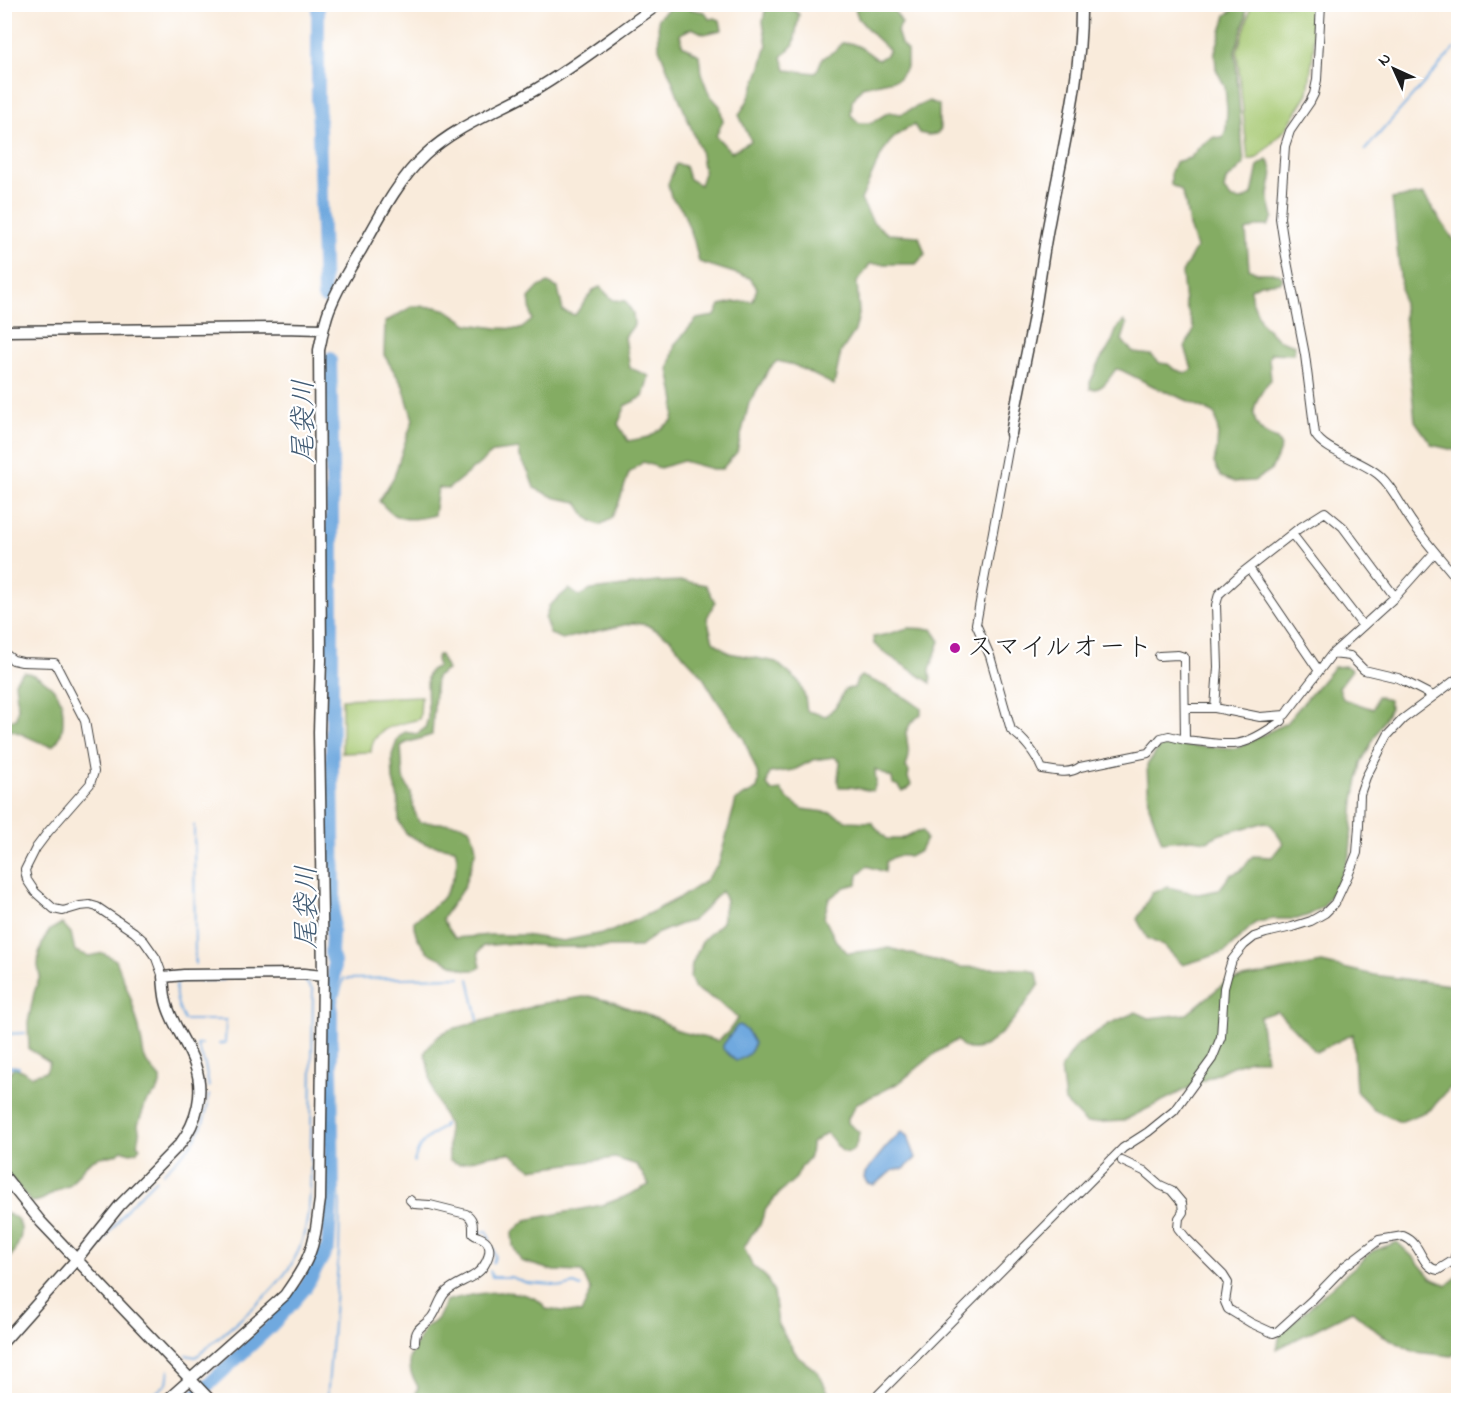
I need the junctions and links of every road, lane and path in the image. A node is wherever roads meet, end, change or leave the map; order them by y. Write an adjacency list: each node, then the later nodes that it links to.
1 (659, 4): 4 (street)
2 (1081, 4): 6 (street)
3 (1321, 4): 8 (street)
4 (323, 328): 5 (street); 23 (street)
5 (4, 331)
6 (1011, 434): 22 (street)
7 (1292, 534): 9 (street); 11 (street); 12 (street)
8 (1435, 552): 10 (street); 11 (street)
9 (1249, 568): 16 (street); 20 (street)
10 (1458, 580)
11 (1395, 597): 12 (street)
12 (1363, 626): 14 (street)
13 (4, 653): 24 (street)
14 (1332, 654): 16 (street); 18 (street)
15 (1159, 656): 19 (street)
16 (1319, 671): 21 (street)
17 (1458, 678): 18 (street)
18 (1433, 696): 34 (street)
19 (1185, 708): 20 (street); 22 (street)
20 (1215, 708): 21 (street)
21 (1280, 716): 22 (street)
22 (1185, 740)
23 (323, 975): 24 (street); 32 (street)
24 (163, 977): 29 (street)
25 (1122, 1161): 28 (street)
26 (4, 1176): 29 (street)
27 (410, 1200): 31 (street)
28 (1458, 1247)
29 (76, 1260): 30 (street); 32 (street)
30 (4, 1341)
31 (415, 1342)
32 (201, 1390): 33 (street)
33 (167, 1401)
34 (873, 1401)

